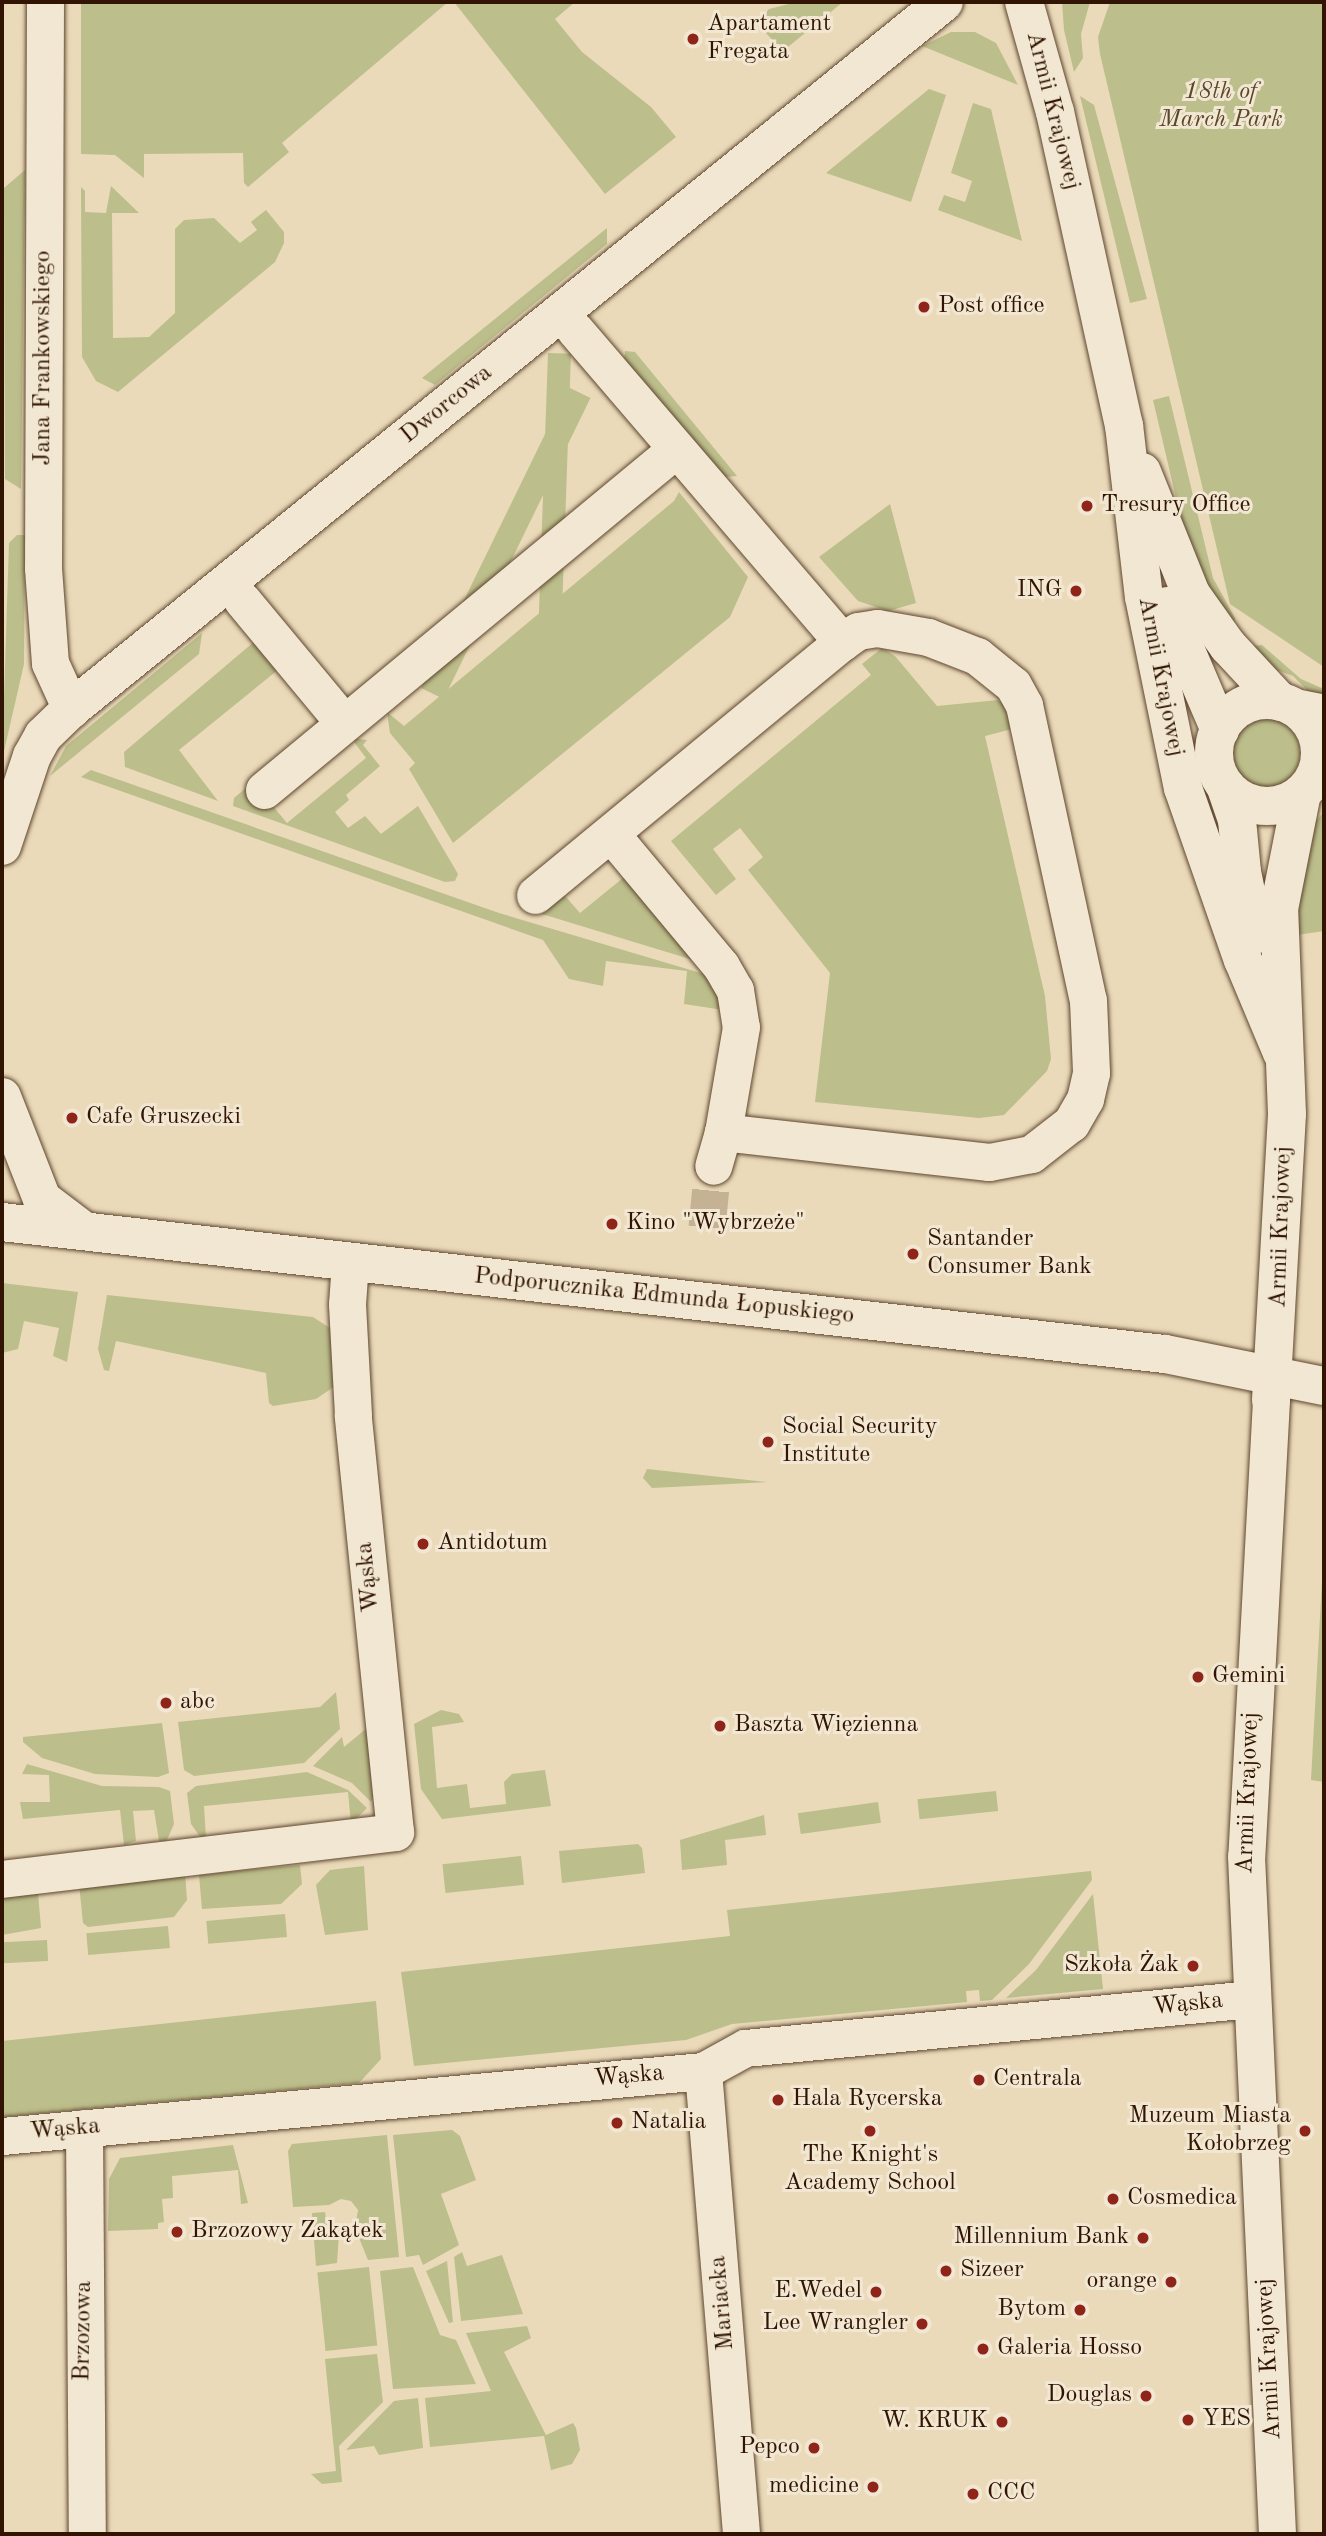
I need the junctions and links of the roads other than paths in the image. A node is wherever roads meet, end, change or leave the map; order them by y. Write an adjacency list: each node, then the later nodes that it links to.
1 (45, 2): 11 (street, Jana Frankowskiego)
2 (944, 2): 11 (street, Dworcowa)
3 (1024, 2): 5 (street, Armii Krajowej)
4 (575, 330): 6 (street)
5 (1124, 425): 7 (street, Armii Krajowej); 10 (street, Armii Krajowej)
6 (676, 449): 9 (street); 12 (street)
7 (1130, 494): 13 (street, Armii Krajowej); 20 (street, Armii Krajowej)
8 (242, 600): 12 (street)
9 (842, 642): 17 (street); 22 (street)
10 (1299, 708): 13 (street); 14 (street)
11 (71, 709): 18 (street, Dworcowa)
12 (344, 723): 16 (street)
13 (1220, 730): 15 (street)
14 (1313, 783): 15 (street); 20 (street, Armii Krajowej)
15 (1225, 785): 20 (street, Armii Krajowej)
16 (264, 790)
17 (611, 834): 19 (street); 22 (street)
18 (2, 846)
19 (536, 895)
20 (1282, 1053): 28 (street, Armii Krajowej)
21 (2, 1097): 25 (street)
22 (723, 1132): 23 (street)
23 (713, 1166)
24 (2, 1222): 25 (street, Podporucznika Edmunda Łopuskiego)
25 (84, 1231): 26 (street, Podporucznika Edmunda Łopuskiego)
26 (350, 1262): 28 (street, Podporucznika Edmunda Łopuskiego); 29 (street, Wąska)
27 (1324, 1386): 28 (street, Podporucznika Edmunda Łopuskiego)
28 (1272, 1387): 30 (street, Armii Krajowej)
29 (2, 1879)
30 (1251, 1999): 31 (street, Wąska); 36 (street, Armii Krajowej)
31 (703, 2071): 32 (street, Wąska); 35 (street, Mariacka)
32 (84, 2128): 33 (street, Wąska); 34 (street, Brzozowa)
33 (2, 2136)
34 (88, 2534)
35 (741, 2534)
36 (1277, 2534)

